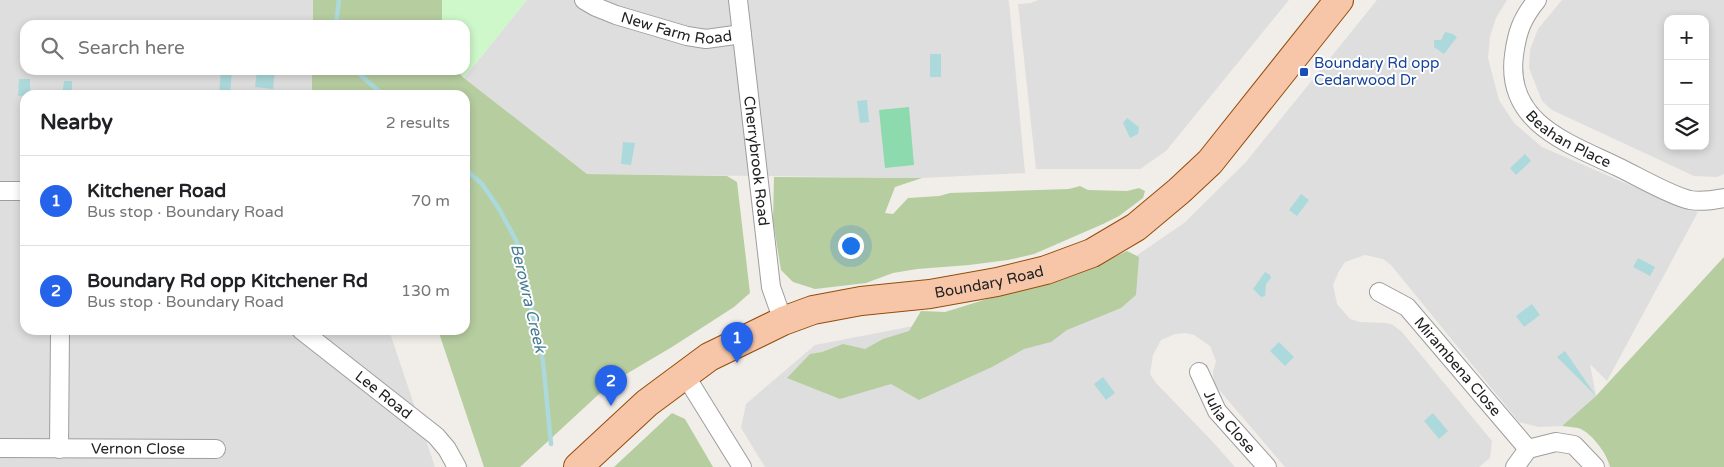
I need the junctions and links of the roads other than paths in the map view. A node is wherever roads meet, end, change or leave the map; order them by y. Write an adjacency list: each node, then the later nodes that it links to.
1 (584, 0): 5 (street, New Farm Road)
2 (738, 0): 5 (street, Cherrybrook Road)
3 (1339, 0): 10 (main road, Boundary Road)
4 (1537, 0): 8 (street, Beahan Place)
5 (742, 34): 10 (street, Cherrybrook Road)
6 (0, 191): 7 (street)
7 (20, 191)
8 (1724, 198)
9 (1380, 292): 18 (street, Mirambena Close)
10 (783, 321): 14 (main road, Boundary Road)
11 (60, 335): 16 (street)
12 (307, 335): 19 (street, Lee Road)
13 (1199, 372): 22 (street, Julia Close)
14 (685, 375): 20 (main road, Boundary Road); 21 (street)
15 (0, 448): 16 (street, Vernon Close)
16 (59, 449): 17 (street, Vernon Close)
17 (216, 449)
18 (1528, 449): 23 (street); 24 (street)
19 (457, 467)
20 (578, 467)
21 (742, 467)
22 (1267, 467)
23 (1515, 467)
24 (1595, 467)

